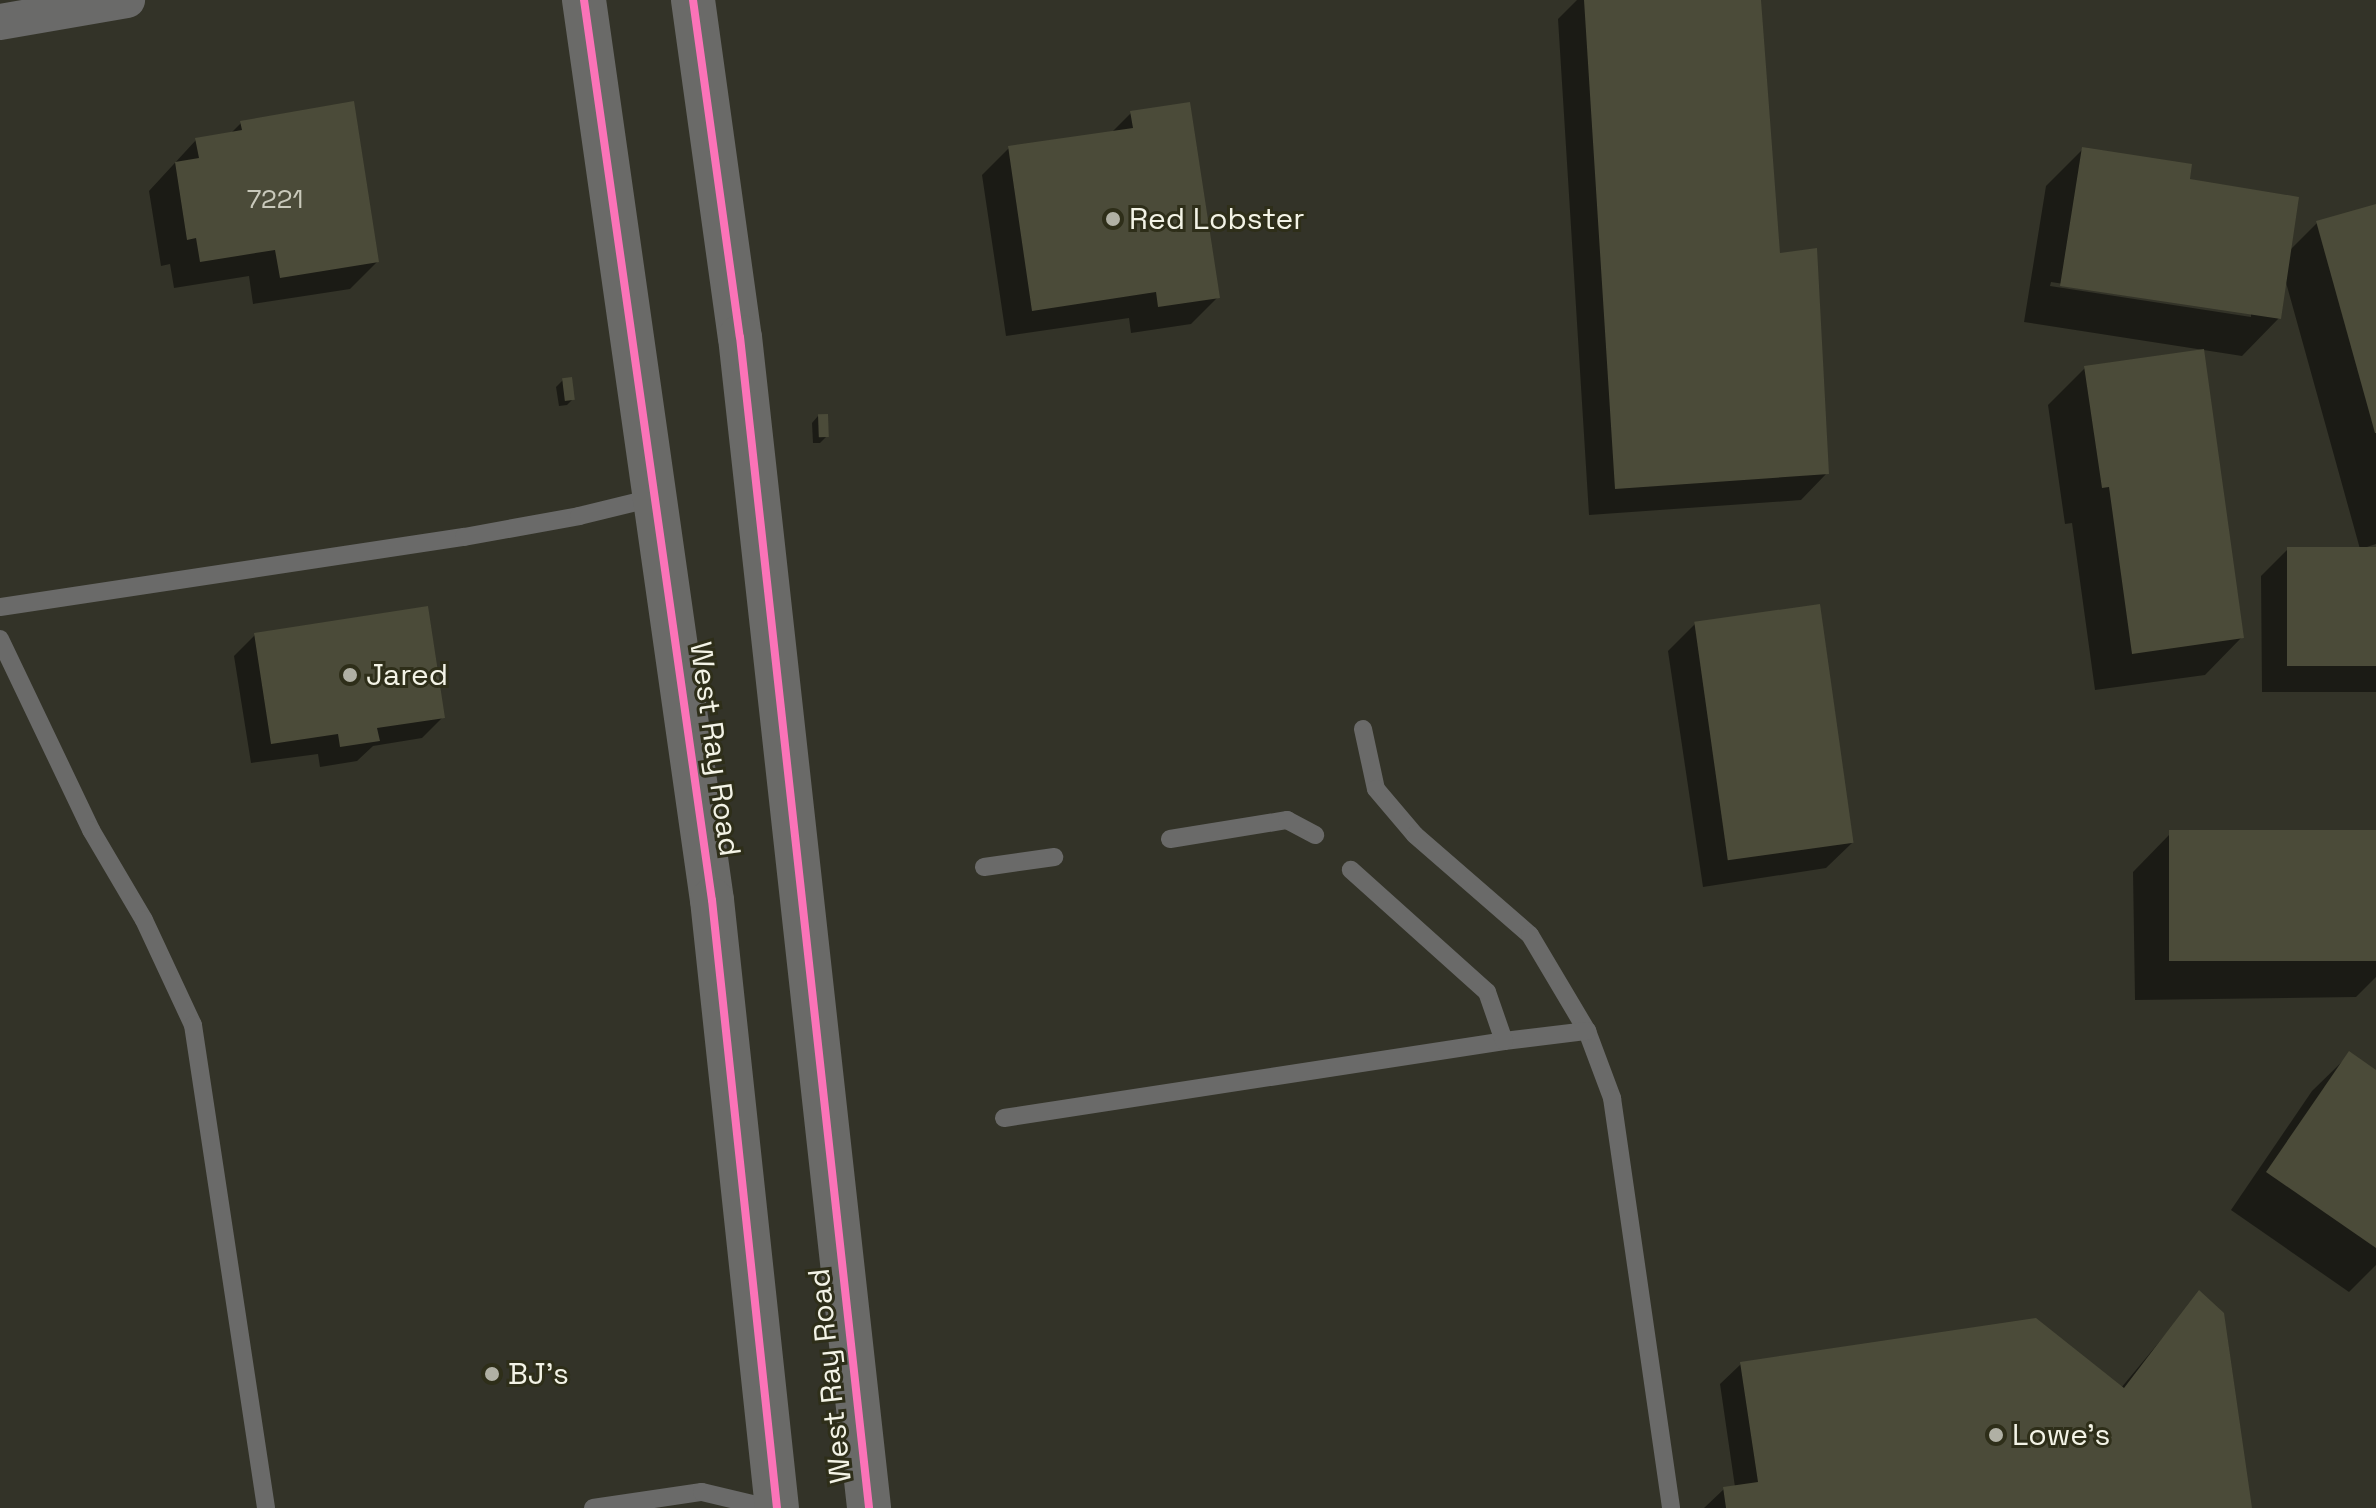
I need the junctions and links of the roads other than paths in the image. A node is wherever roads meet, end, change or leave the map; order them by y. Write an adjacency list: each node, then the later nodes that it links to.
1 (127, 0): 4 (street)
2 (584, 0): 5 (main road, West Ray Road)
3 (693, 0): 21 (main road, West Ray Road)
4 (0, 22)
5 (657, 497): 6 (lane); 20 (main road, West Ray Road)
6 (0, 607)
7 (0, 639): 17 (lane)
8 (1363, 729): 14 (lane)
9 (1315, 835): 10 (lane)
10 (1170, 839)
11 (1054, 857): 12 (lane)
12 (984, 867)
13 (1351, 870): 15 (lane)
14 (1587, 1031): 15 (lane); 22 (lane)
15 (1504, 1041): 16 (lane)
16 (1004, 1118)
17 (266, 1508)
18 (593, 1508): 19 (lane)
19 (769, 1508)
20 (777, 1508)
21 (869, 1508)
22 (1671, 1508)

